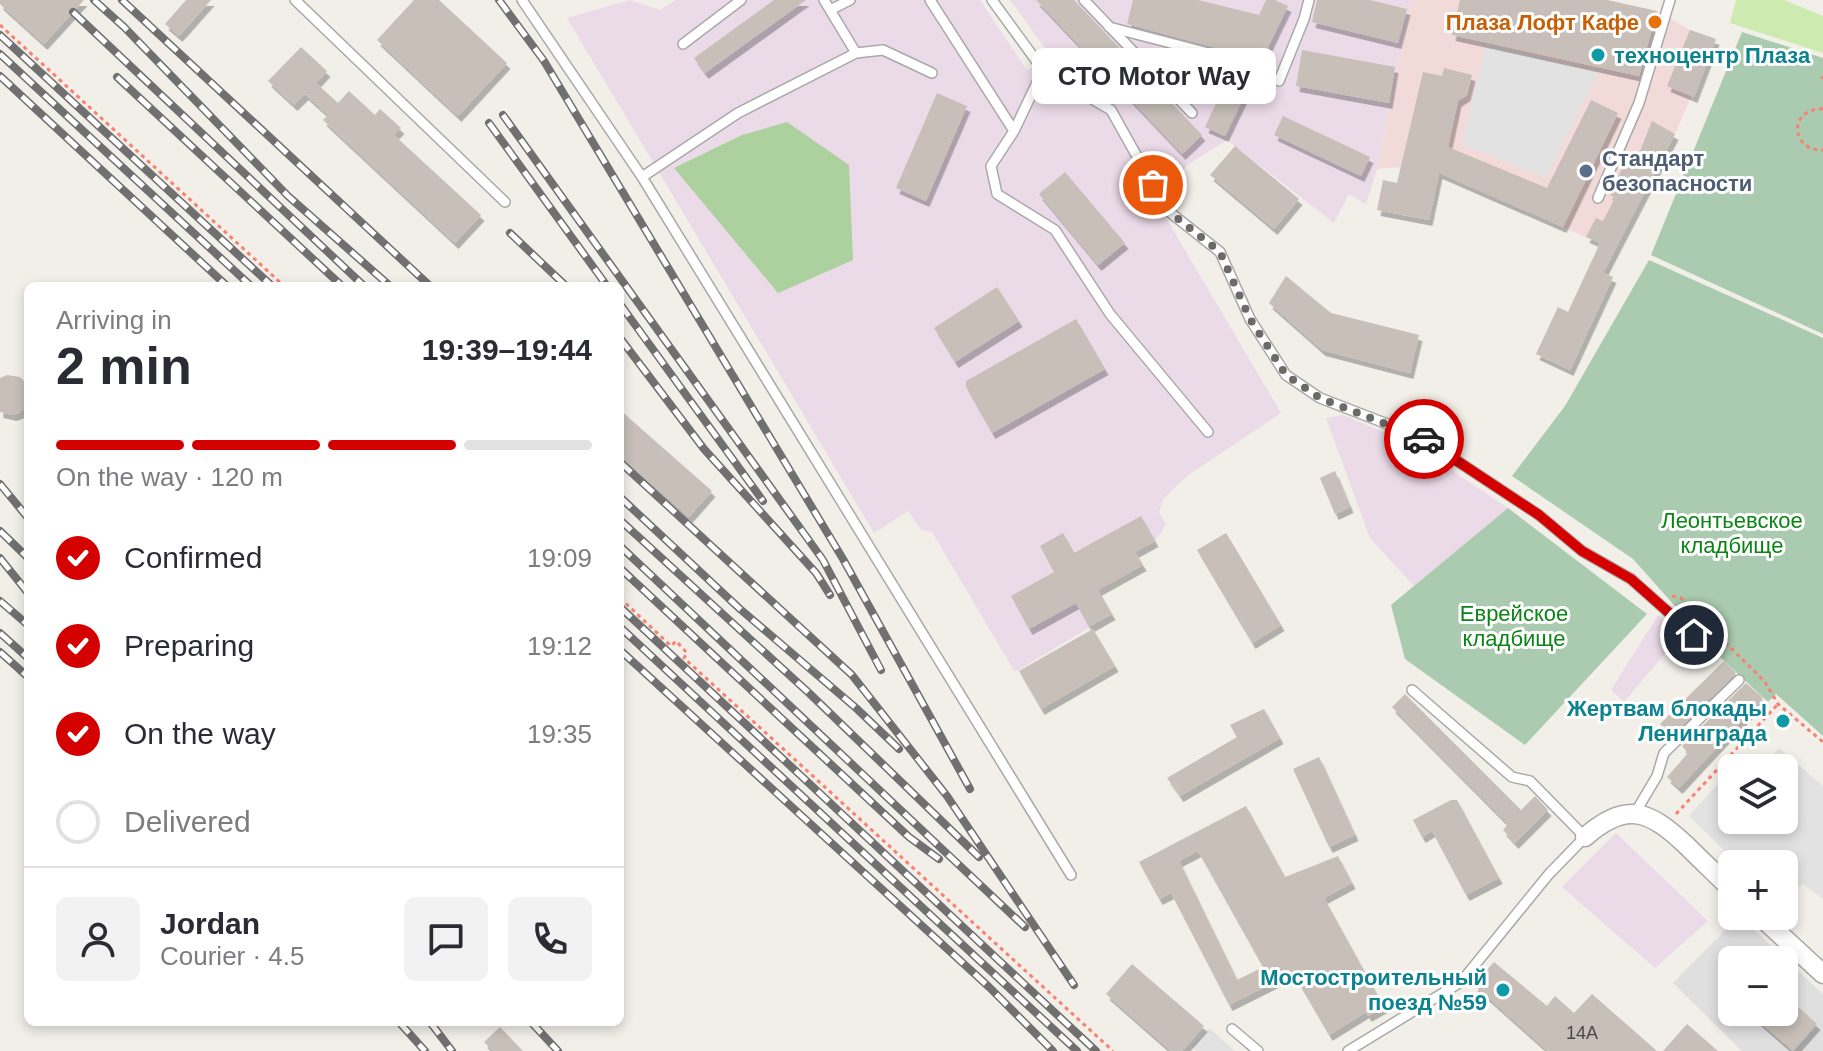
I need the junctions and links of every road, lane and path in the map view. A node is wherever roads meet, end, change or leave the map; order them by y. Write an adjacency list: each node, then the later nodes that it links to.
1 (295, 0): 26 (lane)
2 (522, 0): 24 (lane)
3 (741, 0): 14 (lane)
4 (824, 0): 11 (lane)
5 (850, 0): 11 (lane)
6 (930, 0): 22 (lane)
7 (992, 0): 17 (lane)
8 (1084, 0): 13 (lane)
9 (1309, 0): 19 (lane)
10 (1670, 0): 25 (lane)
11 (830, 10): 15 (lane)
12 (0, 25): 27 (path)
13 (1109, 27): 16 (lane); 21 (lane)
14 (683, 44)
15 (856, 53): 18 (lane); 24 (lane)
16 (1228, 58)
17 (1043, 70): 22 (lane); 29 (lane)
18 (932, 73)
19 (1279, 81)
20 (1823, 109): 23 (path)
21 (1192, 113)
22 (1014, 131): 28 (lane)
23 (1823, 150)
24 (642, 177): 39 (lane)
25 (1598, 198)
26 (505, 202)
27 (280, 282)
28 (1208, 432)
29 (1643, 590): 31 (lane); 34 (path)
30 (624, 602): 44 (path)
31 (1694, 635)
32 (1739, 680): 36 (lane)
33 (1412, 690): 38 (lane)
34 (1778, 704): 35 (path); 37 (path)
35 (1823, 742)
36 (1635, 813): 37 (street); 38 (street)
37 (1665, 825): 40 (street)
38 (1585, 837): 46 (lane)
39 (1071, 875)
40 (1718, 876)
41 (1775, 930): 42 (street)
42 (1823, 974)
43 (1232, 1029): 45 (lane)
44 (1113, 1051)
45 (1258, 1051)
46 (1348, 1051)

